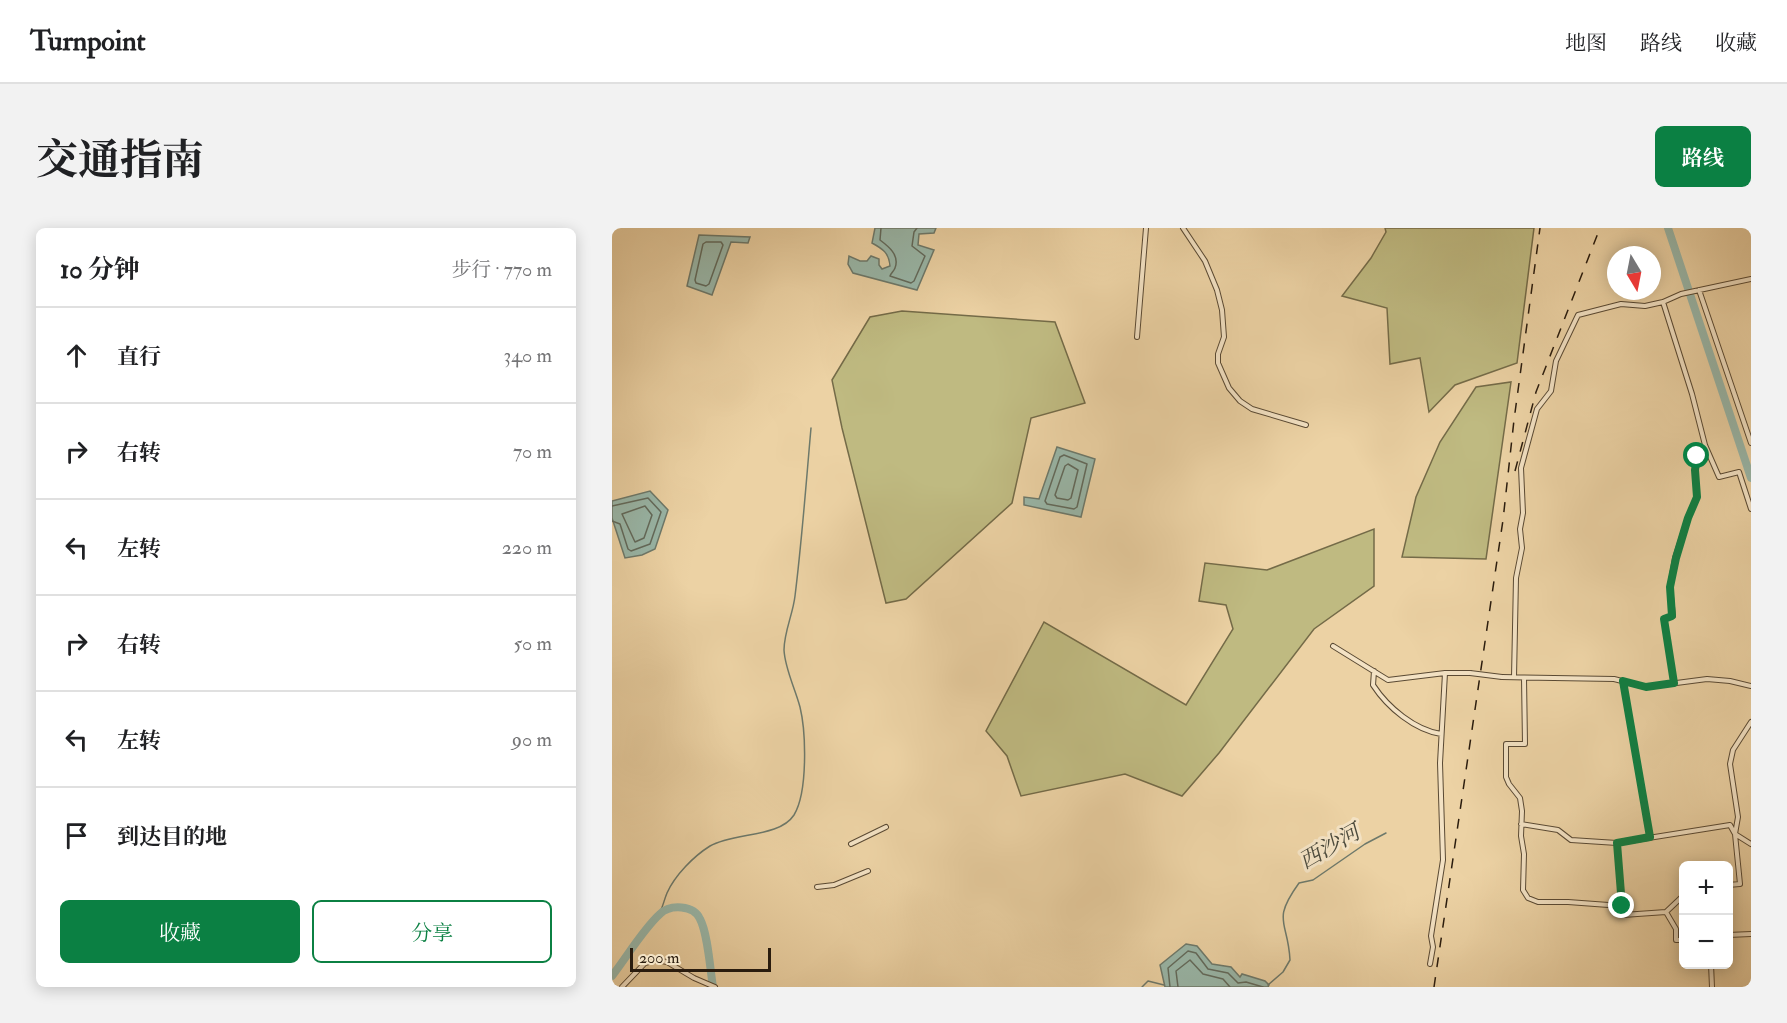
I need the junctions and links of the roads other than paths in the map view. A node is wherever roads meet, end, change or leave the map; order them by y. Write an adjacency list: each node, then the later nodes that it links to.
1 (1146, 228): 6 (street)
2 (1183, 228): 7 (street)
3 (1751, 279): 4 (street)
4 (1698, 290): 5 (street); 8 (street)
5 (1663, 302): 9 (street); 14 (street)
6 (1137, 336)
7 (1306, 425)
8 (1751, 443)
9 (1705, 445): 10 (street); 17 (street)
10 (1751, 509)
11 (1333, 646): 12 (street)
12 (1374, 671): 13 (street); 20 (street)
13 (1445, 673): 14 (street, bridge); 20 (street)
14 (1514, 678): 15 (street)
15 (1524, 678): 16 (street); 21 (street)
16 (1623, 681): 17 (street); 24 (street)
17 (1674, 683): 18 (street)
18 (1751, 686)
19 (1751, 722): 23 (street)
20 (1441, 734): 37 (street)
21 (1521, 824): 25 (street); 32 (street)
22 (886, 827): 26 (street)
23 (1735, 834): 24 (street); 27 (street); 29 (street)
24 (1650, 837): 25 (street)
25 (1617, 843): 32 (street)
26 (851, 844)
27 (1751, 844)
28 (868, 871): 30 (street)
29 (1733, 885)
30 (816, 887)
31 (1679, 899): 33 (street)
32 (1622, 906): 33 (street)
33 (1665, 912): 36 (street)
34 (1751, 934): 35 (street)
35 (1733, 935)
36 (1679, 940)
37 (1430, 964)
38 (1711, 969): 41 (street)
39 (622, 987): 40 (street)
40 (715, 987)
41 (1712, 987)

